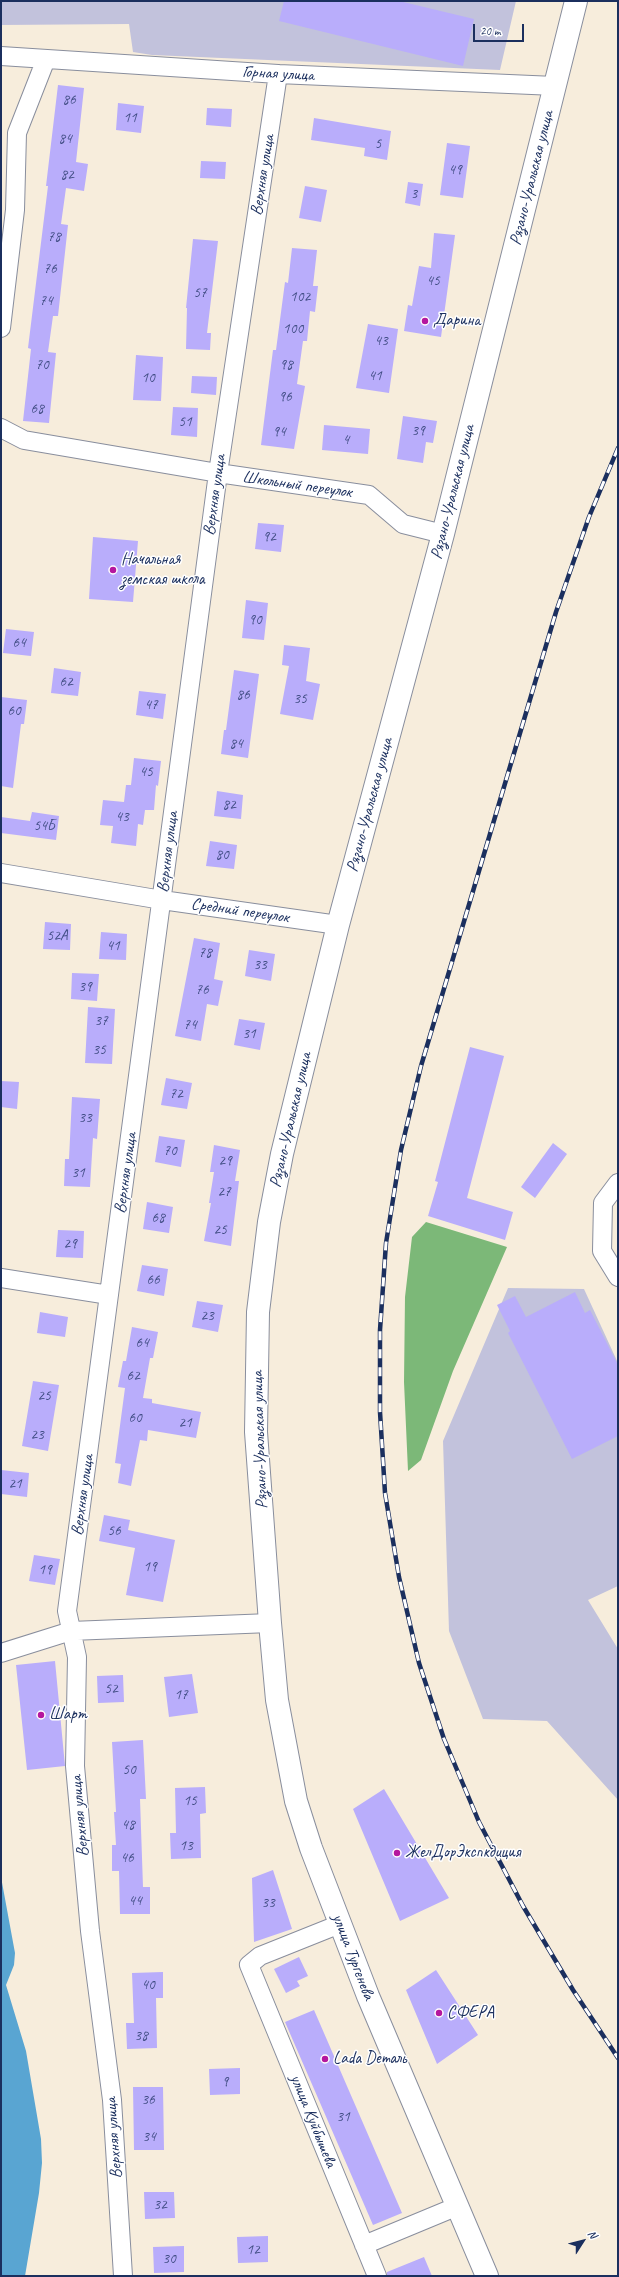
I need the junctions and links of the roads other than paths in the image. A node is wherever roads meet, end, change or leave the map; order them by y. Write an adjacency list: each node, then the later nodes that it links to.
1 (576, 1): 5 (main road, Рязано-Уральская улица)
2 (1, 56): 3 (street, Горная улица)
3 (46, 59): 4 (street, Горная улица); 6 (street)
4 (278, 74): 5 (street, Горная улица); 8 (street, Верхняя улица)
5 (555, 86): 9 (main road, Рязано-Уральская улица)
6 (1, 328)
7 (1, 428): 8 (street, Школьный переулок)
8 (218, 473): 9 (street, Школьный переулок); 11 (street, Верхняя улица)
9 (443, 534): 12 (main road, Рязано-Уральская улица)
10 (1, 873): 11 (street, Средний переулок)
11 (162, 900): 12 (street, Средний переулок); 16 (street, Верхняя улица)
12 (338, 925): 17 (main road, Рязано-Уральская улица)
13 (618, 1183): 14 (street)
14 (618, 1276)
15 (1, 1278): 16 (street)
16 (109, 1295): 18 (street, Верхняя улица)
17 (270, 1623): 18 (street); 20 (main road, улица Тургенева)
18 (71, 1631): 19 (street); 23 (street, Верхняя улица)
19 (1, 1653)
20 (340, 1924): 21 (main road, улица Тургенева); 22 (street, улица Куйбышева)
21 (458, 2206): 22 (street); 25 (main road, улица Тургенева)
22 (364, 2245): 24 (street, улица Куйбышева)
23 (123, 2276)
24 (377, 2276)
25 (487, 2276)

